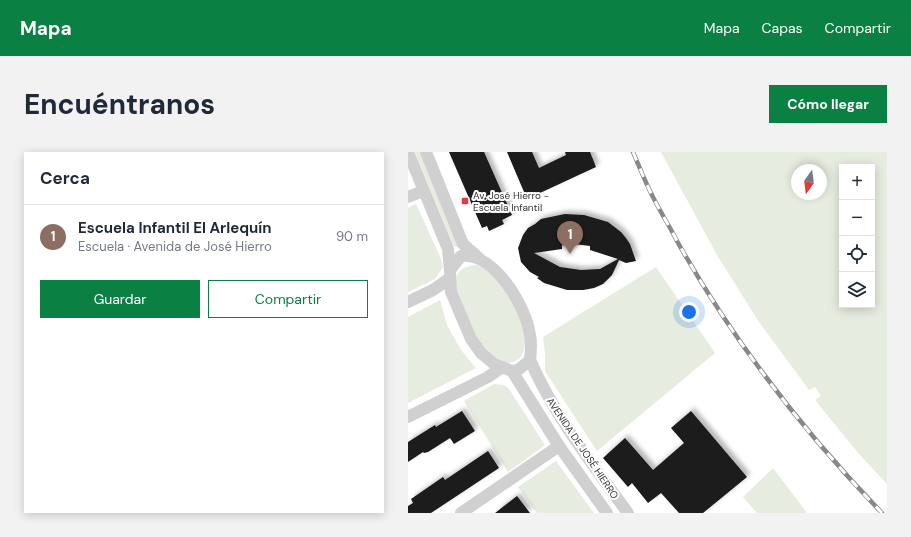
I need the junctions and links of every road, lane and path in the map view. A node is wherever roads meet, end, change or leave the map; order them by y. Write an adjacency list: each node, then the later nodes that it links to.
1 (408, 152): 3 (street)
2 (426, 152): 5 (street)
3 (423, 191): 4 (street); 6 (street)
4 (408, 197)
5 (479, 259): 6 (street); 8 (street)
6 (450, 274): 7 (street); 9 (street)
7 (408, 302)
8 (530, 360): 9 (street); 14 (street, AVENIDA DE JOSÉ HIERRO)
9 (507, 369): 10 (street); 11 (street, AVENIDA DE JOSÉ HIERRO)
10 (408, 418)
11 (559, 446): 12 (street); 13 (street, AVENIDA DE JOSÉ HIERRO)
12 (461, 513)
13 (607, 513)
14 (628, 513)

